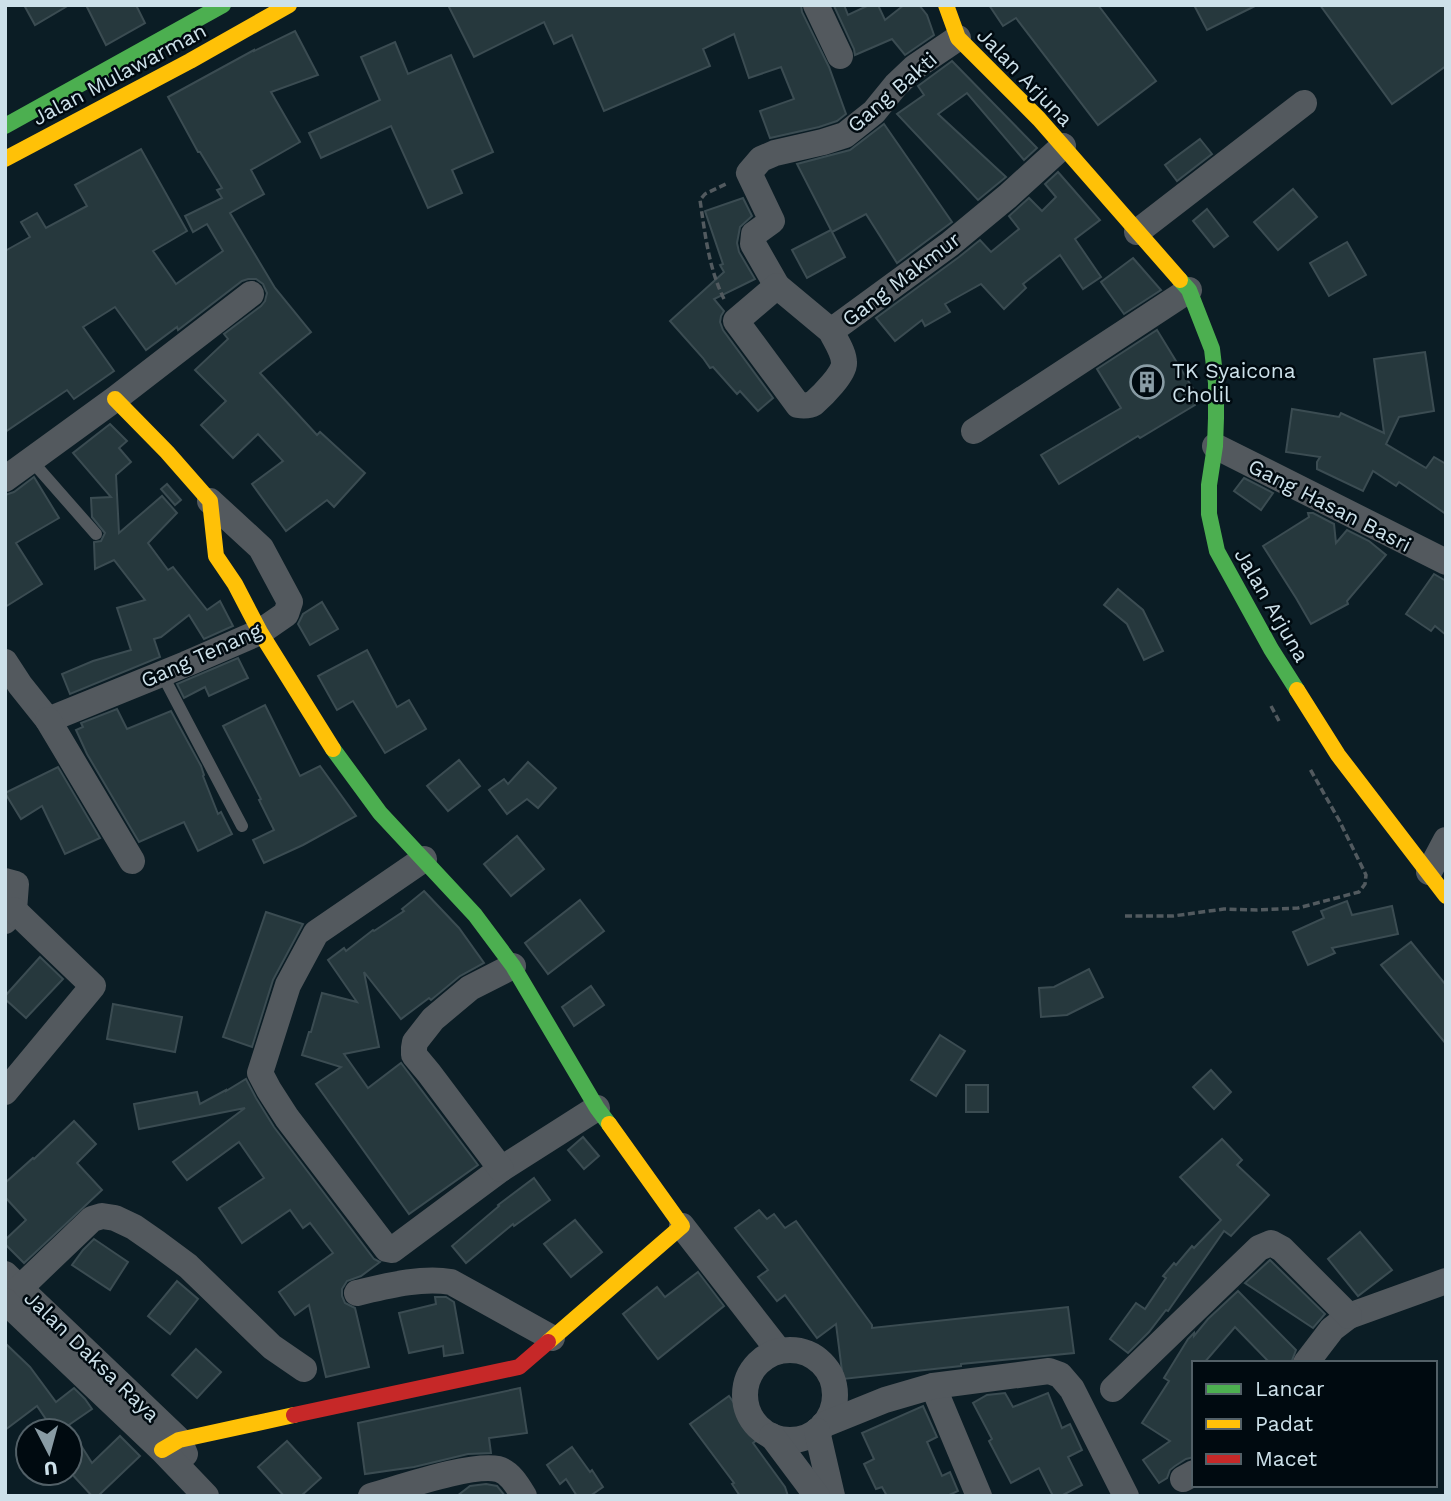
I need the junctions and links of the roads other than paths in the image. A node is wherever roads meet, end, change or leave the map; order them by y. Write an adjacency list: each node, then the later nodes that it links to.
1 (289, 5): 10 (main road, Jalan Mulawarman)
2 (816, 5): 6 (street)
3 (946, 5): 5 (main road, Jalan Arjuna)
4 (213, 8): 8 (main road, Jalan Mulawarman)
5 (958, 38): 9 (main road, Jalan Arjuna); 12 (street, Gang Bakti)
6 (840, 56)
7 (1304, 103): 11 (street)
8 (5, 126)
9 (1063, 146): 11 (main road, Jalan Arjuna); 15 (street, Gang Makmur)
10 (5, 159)
11 (1137, 232): 13 (main road, Jalan Arjuna)
12 (777, 286): 15 (street); 15 (street, Gang Makmur)
13 (1189, 290): 17 (street); 18 (main road, Jalan Arjuna)
14 (251, 295): 16 (street)
15 (831, 331)
16 (115, 399): 19 (street); 21 (main road)
17 (974, 431)
18 (1215, 446): 23 (street, Gang Hasan Basri); 32 (main road, Jalan Arjuna)
19 (31, 460): 20 (street); 22 (lane)
20 (5, 479)
21 (210, 501): 24 (main road); 24 (street, Gang Tenang)
22 (96, 534)
23 (1446, 562)
24 (260, 632): 26 (street, Gang Tenang); 30 (main road)
25 (5, 662): 27 (street)
26 (162, 674): 27 (street, Gang Tenang); 28 (lane)
27 (48, 720): 31 (street)
28 (242, 826)
29 (1446, 840): 32 (street)
30 (424, 859): 36 (main road); 39 (street)
31 (132, 861)
32 (1429, 872): 34 (main road, Jalan Arjuna)
33 (5, 881): 35 (street)
34 (1446, 896)
35 (10, 916): 37 (street)
36 (513, 966): 38 (main road); 39 (street)
37 (5, 1092)
38 (597, 1108): 39 (street); 40 (main road)
39 (501, 1170)
40 (682, 1226): 45 (main road); 46 (street)
41 (1446, 1280): 44 (street)
42 (10, 1287): 48 (street); 55 (street, Jalan Daksa Raya)
43 (357, 1293): 45 (street)
44 (1349, 1316): 47 (street); 51 (street)
45 (552, 1338): 55 (main road)
46 (779, 1351): 49 (street); 54 (street)
47 (1308, 1361)
48 (304, 1369)
49 (834, 1383): 52 (street); 53 (street)
50 (933, 1386): 52 (street); 61 (street); 62 (street)
51 (1113, 1389)
52 (885, 1400): 53 (street)
53 (820, 1428): 54 (street); 60 (street)
54 (772, 1436): 59 (street)
55 (171, 1445): 56 (street, Jalan Daksa Raya)
56 (197, 1486)
57 (372, 1496): 58 (street)
58 (524, 1496)
59 (817, 1496)
60 (832, 1496)
61 (979, 1496)
62 (1126, 1496)

